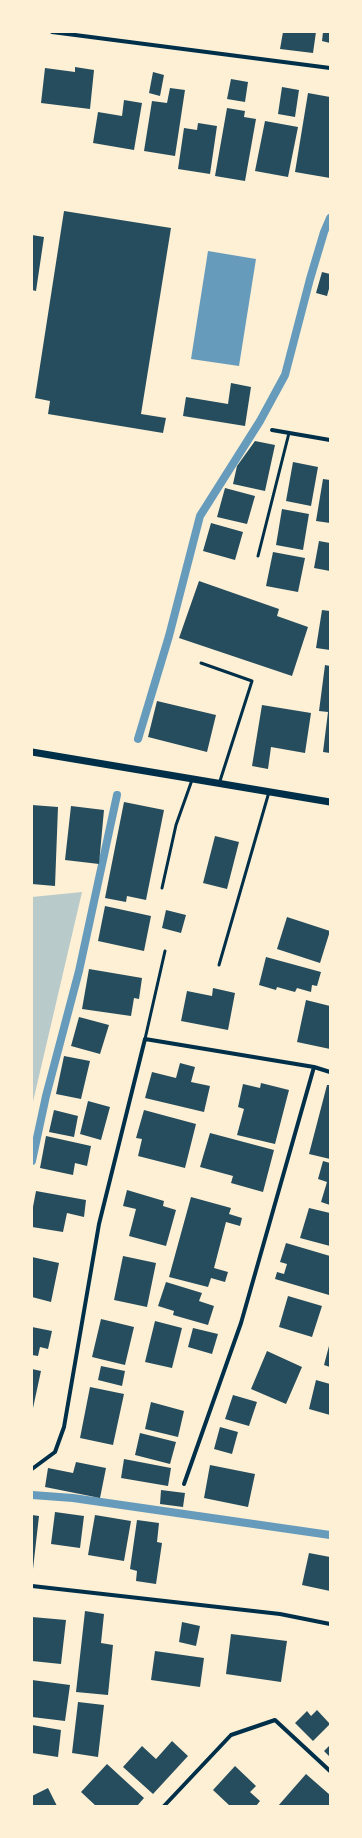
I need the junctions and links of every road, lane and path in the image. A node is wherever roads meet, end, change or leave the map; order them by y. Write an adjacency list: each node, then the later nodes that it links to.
1 (52, 32): 2 (street)
2 (330, 68)
3 (272, 430): 4 (street)
4 (289, 433): 5 (street); 6 (lane)
5 (330, 440)
6 (258, 556)
7 (201, 663): 10 (lane)
8 (32, 752): 9 (street)
9 (193, 779): 10 (street); 13 (lane)
10 (219, 784): 11 (street)
11 (269, 792): 12 (street); 15 (lane)
12 (330, 802)
13 (162, 888)
14 (164, 950): 16 (lane)
15 (219, 964)
16 (145, 1039): 17 (street); 19 (street)
17 (314, 1067): 18 (street); 20 (street)
18 (330, 1072)
19 (32, 1469)
20 (184, 1484)
21 (32, 1586): 22 (street)
22 (330, 1624)
23 (330, 1771): 24 (street)
24 (164, 1806)

